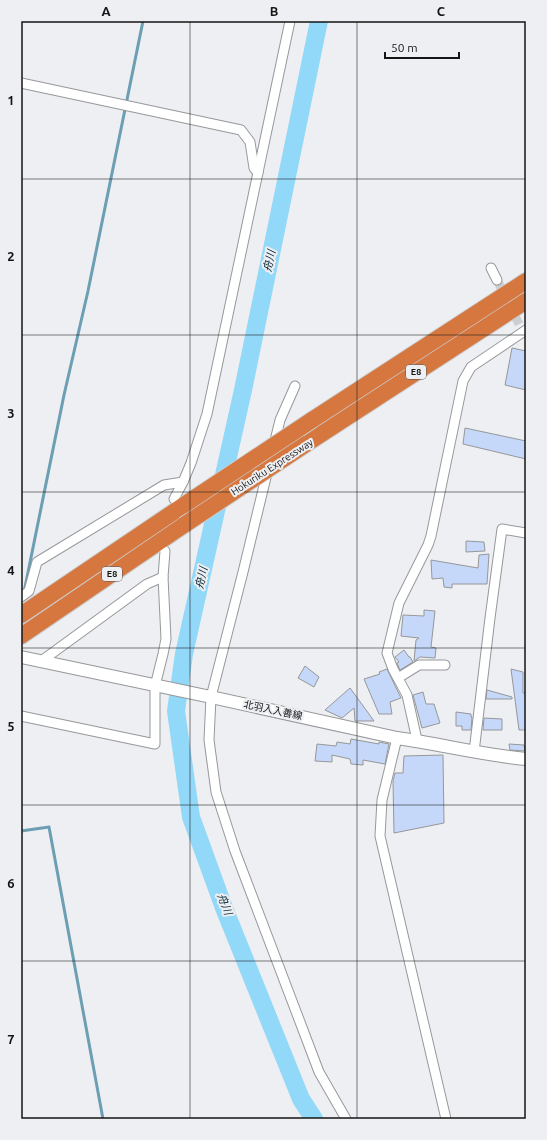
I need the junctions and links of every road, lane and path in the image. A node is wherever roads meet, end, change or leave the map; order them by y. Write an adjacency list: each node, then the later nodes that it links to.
1 (290, 21): 3 (street)
2 (21, 83): 3 (street)
3 (258, 173): 10 (street)
4 (491, 268): 5 (street)
5 (497, 280)
6 (526, 281): 11 (highway, Hokuriku Expressway / E8, bridge)
7 (526, 301): 17 (highway, Hokuriku Expressway / E8, bridge)
8 (523, 329): 21 (street)
9 (295, 386): 23 (street)
10 (182, 482): 11 (street); 15 (street)
11 (179, 502): 16 (highway, Hokuriku Expressway / E8)
12 (526, 533): 27 (street)
13 (165, 551): 14 (street)
14 (163, 577): 19 (street); 22 (street)
15 (21, 597)
16 (21, 615)
17 (21, 636)
18 (21, 657): 19 (main road, 北羽入入善線)
19 (40, 662): 22 (main road, 北羽入入善線)
20 (445, 665): 21 (street)
21 (398, 678): 26 (street)
22 (158, 686): 23 (main road, 北羽入入善線); 24 (street)
23 (211, 697): 25 (main road, 北羽入入善線); 29 (street)
24 (21, 716)
25 (397, 738): 26 (main road, 北羽入入善線); 30 (street)
26 (417, 740): 27 (main road, 北羽入入善線)
27 (474, 752): 28 (main road, 北羽入入善線)
28 (526, 759)
29 (346, 1119)
30 (446, 1119)

